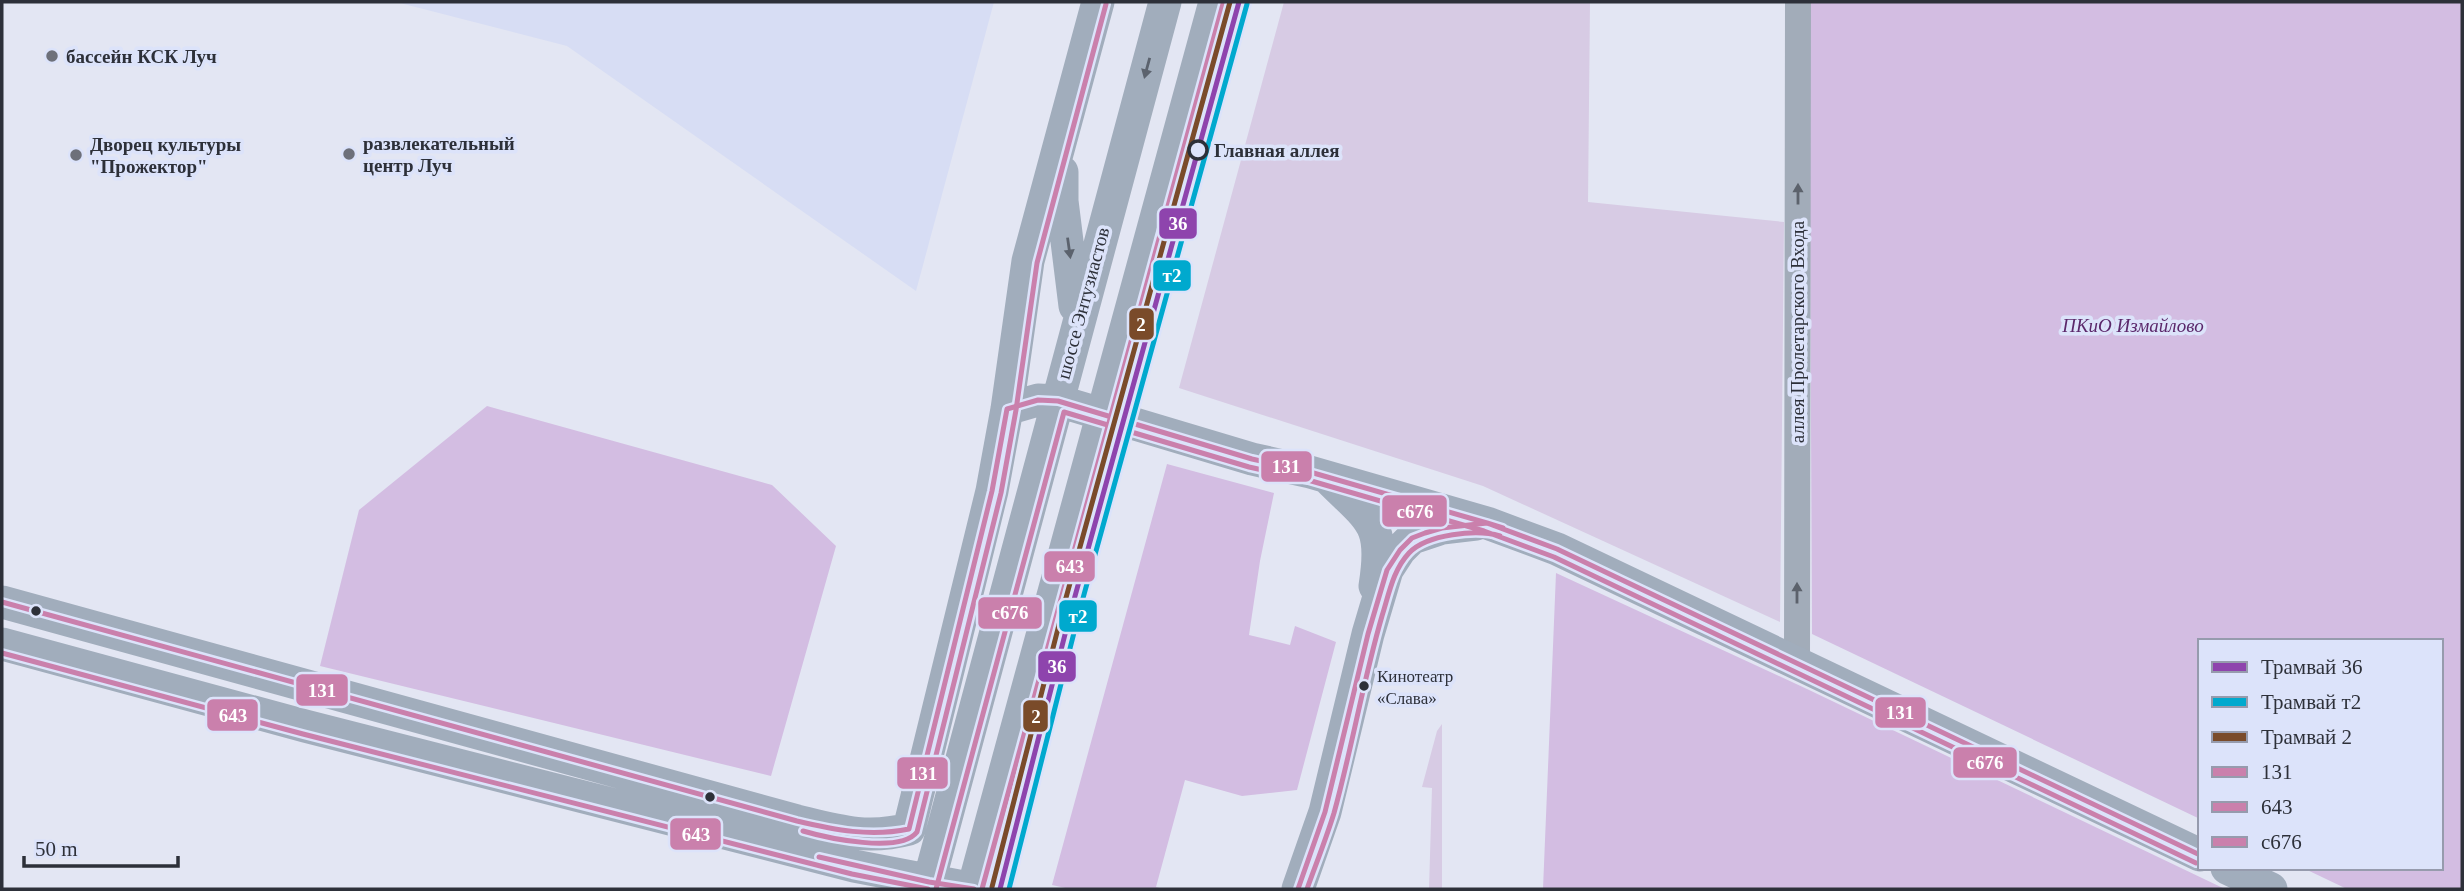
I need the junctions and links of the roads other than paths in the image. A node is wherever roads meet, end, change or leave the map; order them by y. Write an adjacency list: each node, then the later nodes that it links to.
1 (1098, 2): 5 (main road)
2 (1164, 2): 6 (main road, шоссе Энтузиастов, one-way to 6)
3 (1215, 2): 9 (main road)
4 (1798, 2): 15 (street, аллея Пролетарского Входа, one-way to 4)
5 (1063, 131): 6 (main road, one-way to 6); 8 (main road)
6 (1077, 325): 7 (main road, шоссе Энтузиастов)
7 (1058, 401): 8 (main road); 9 (main road); 18 (main road, шоссе Энтузиастов)
8 (1007, 409): 12 (main road)
9 (1102, 414): 10 (main road); 19 (main road)
10 (1329, 478): 11 (main road); 13 (main road)
11 (1487, 523): 13 (main road); 15 (main road)
12 (2, 602)
13 (1368, 634): 20 (main road)
14 (2, 644): 18 (main road)
15 (1797, 662): 16 (main road)
16 (2198, 854)
17 (2231, 870): 21 (main road)
18 (928, 886): 19 (main road)
19 (973, 889)
20 (1298, 889)
21 (2271, 889)

